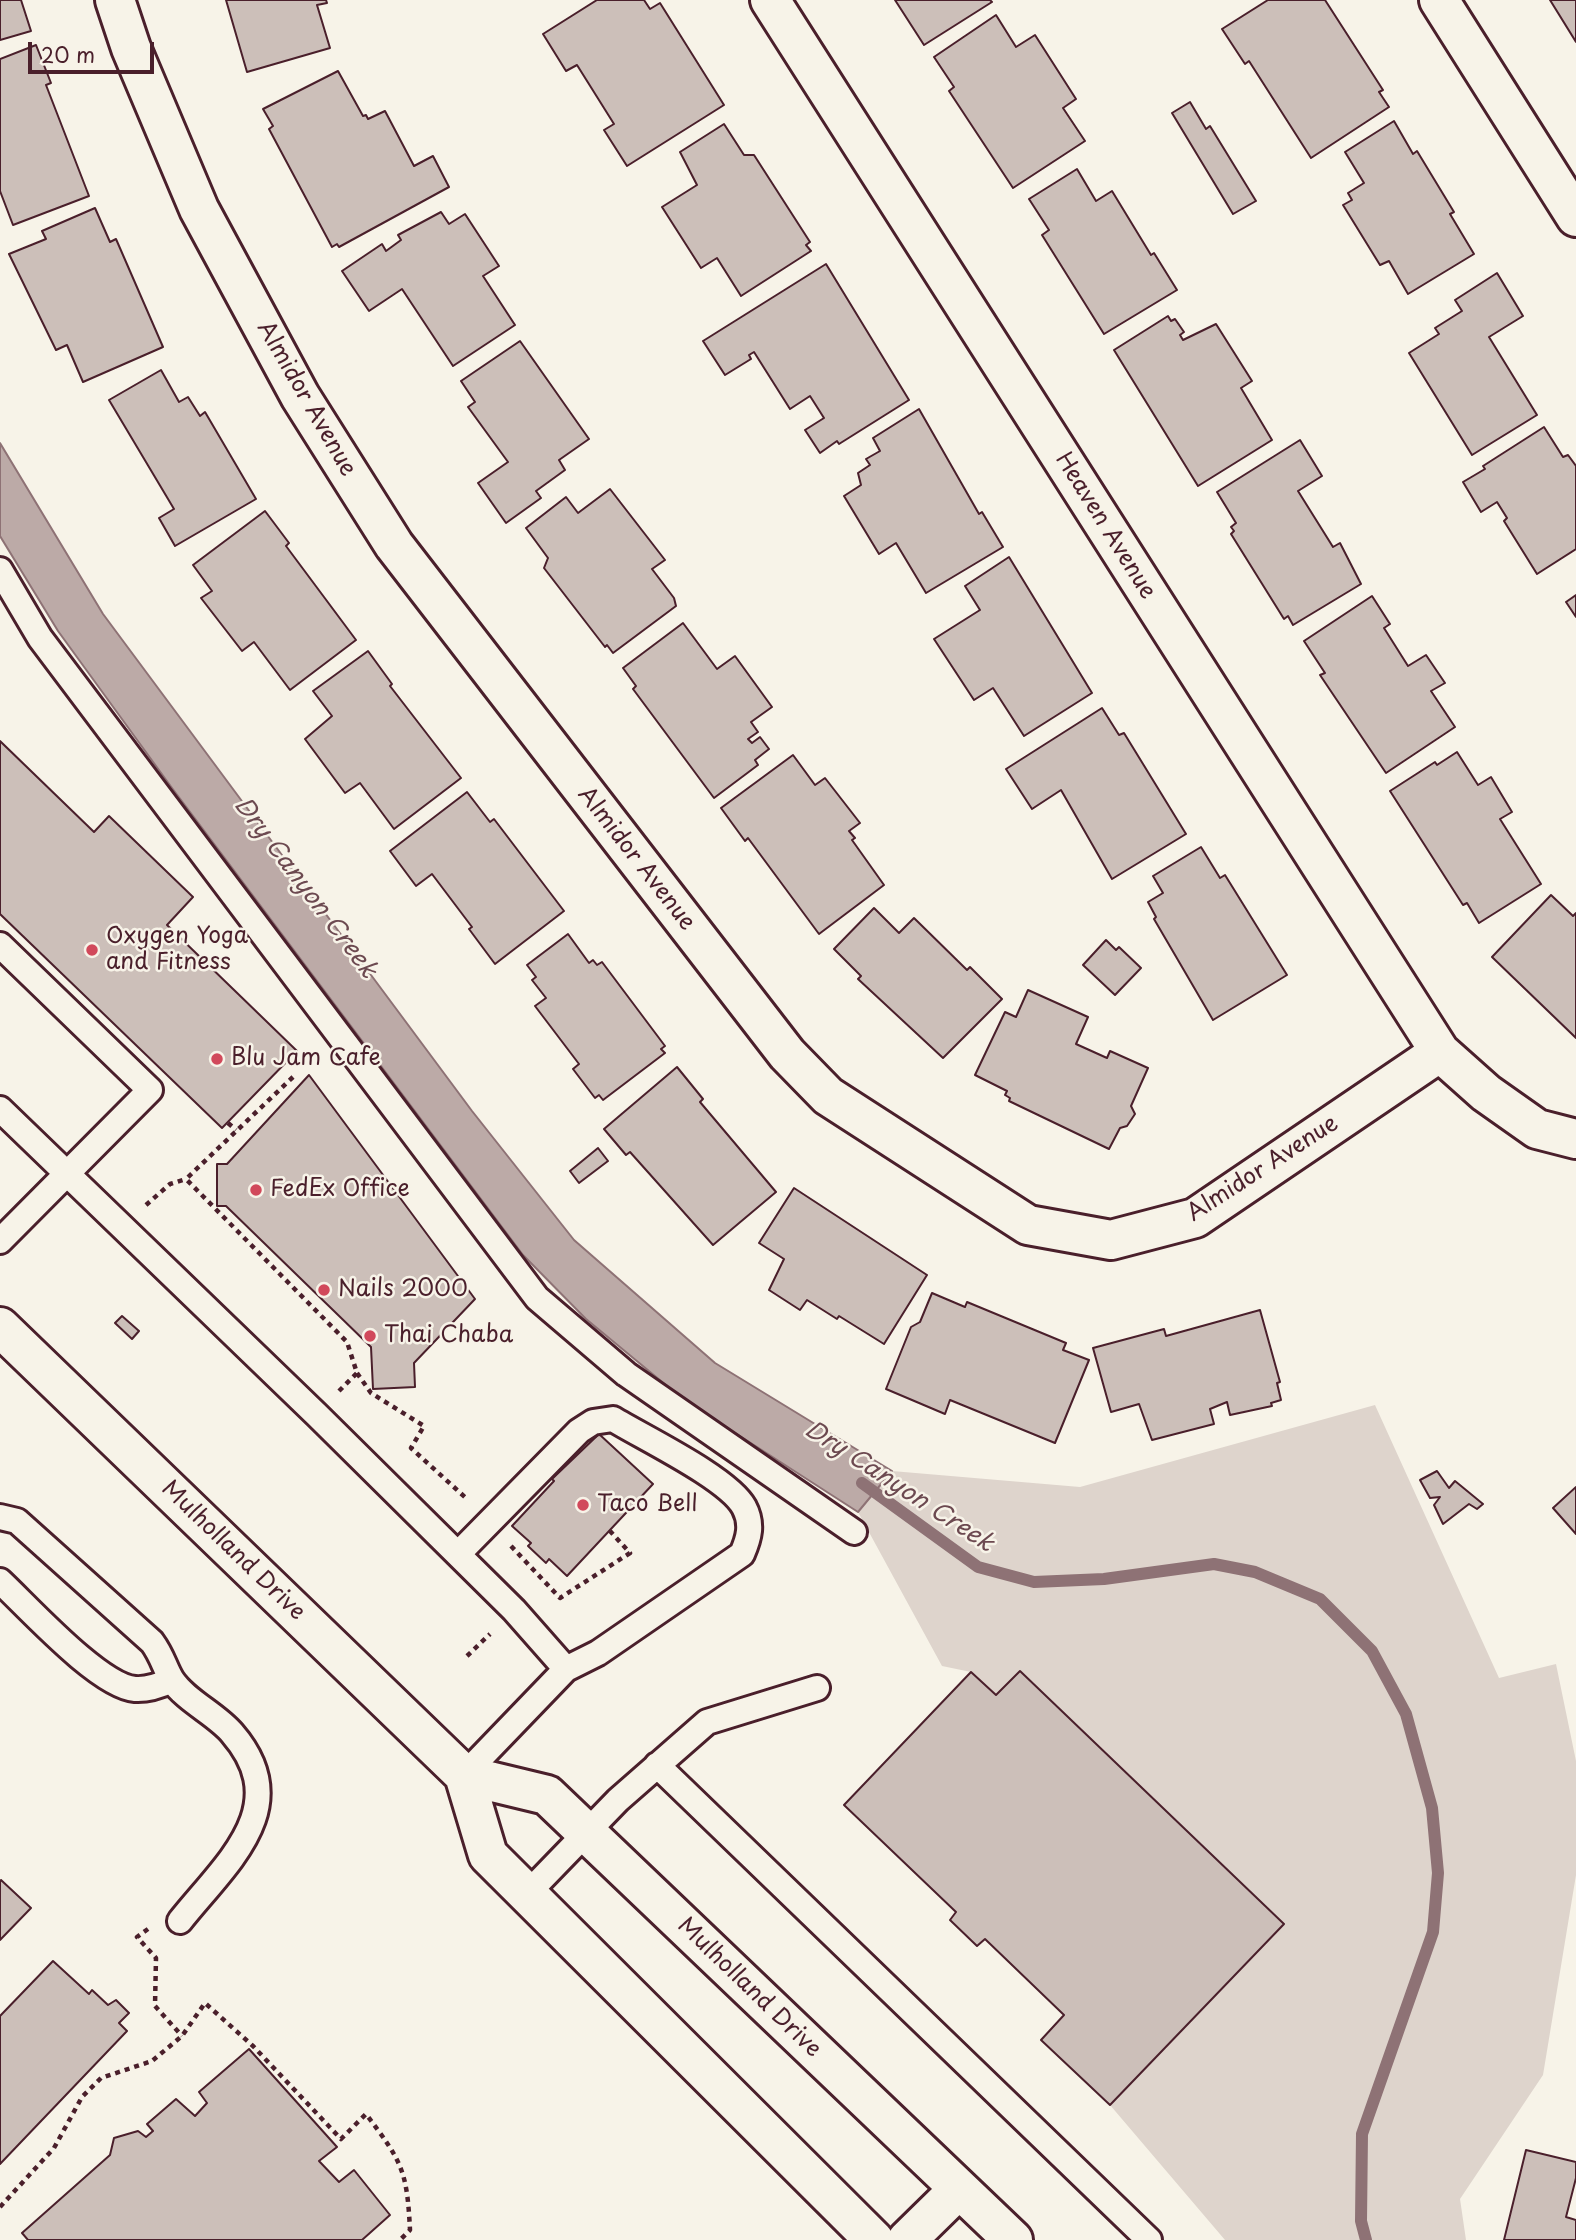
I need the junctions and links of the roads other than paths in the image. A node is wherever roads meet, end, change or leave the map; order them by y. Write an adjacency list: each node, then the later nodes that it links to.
1 (115, 0): 7 (street, Almidor Avenue)
2 (770, 0): 7 (street, Heaven Avenue)
3 (1439, 0): 4 (street)
4 (1576, 217)
5 (0, 570): 14 (lane)
6 (0, 945): 10 (lane)
7 (1440, 1052): 9 (street, Heaven Avenue)
8 (0, 1109): 10 (lane)
9 (1576, 1139)
10 (66, 1176): 11 (lane); 15 (lane)
11 (0, 1241)
12 (0, 1327): 21 (street, Mulholland Drive)
13 (0, 1517): 18 (lane)
14 (854, 1532)
15 (458, 1554): 17 (lane); 17 (lane)
16 (0, 1581): 18 (lane)
17 (566, 1669): 21 (lane)
18 (172, 1680): 24 (lane)
19 (817, 1688): 20 (lane)
20 (657, 1765): 22 (lane); 29 (lane)
21 (464, 1775): 22 (street, Mulholland Drive); 23 (street, Mulholland Drive)
22 (588, 1833): 23 (lane); 25 (street, Mulholland Drive)
23 (527, 1894): 26 (street, Mulholland Drive)
24 (180, 1921)
25 (959, 2189): 27 (street); 28 (street, Mulholland Drive)
26 (874, 2240)
27 (907, 2240)
28 (1013, 2240)
29 (1149, 2240)

